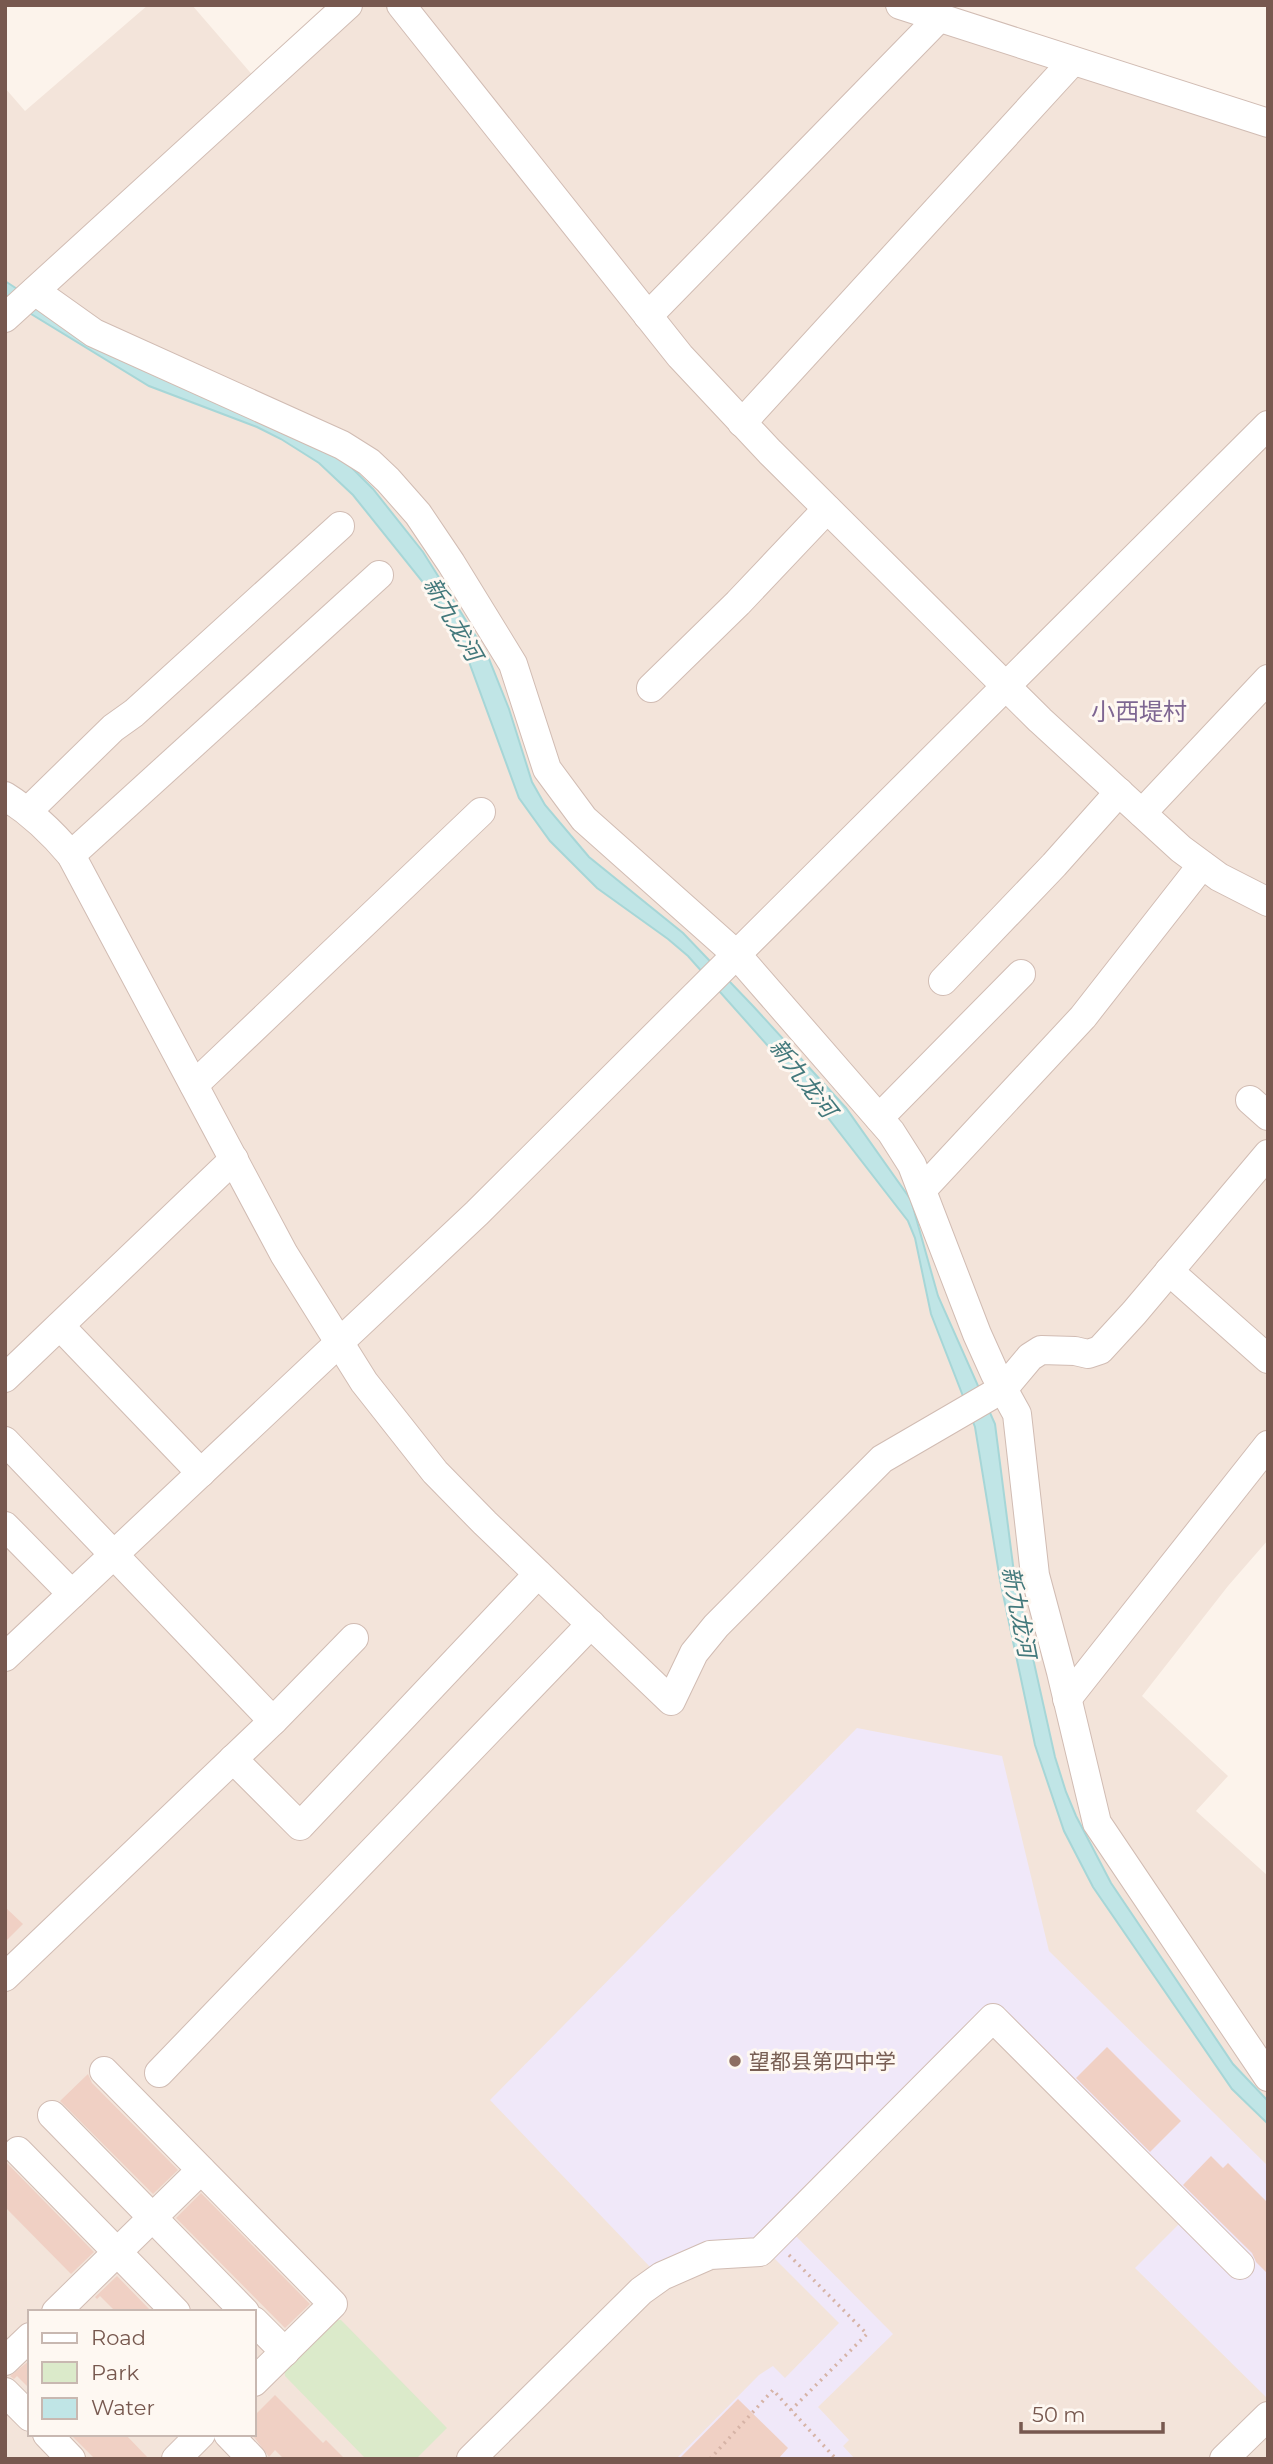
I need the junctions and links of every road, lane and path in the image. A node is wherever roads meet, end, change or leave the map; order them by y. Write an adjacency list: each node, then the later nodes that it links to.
1 (348, 5): 7 (street)
2 (401, 5): 8 (street)
3 (900, 5): 4 (street)
4 (939, 18): 5 (street); 8 (street)
5 (1073, 61): 6 (street); 10 (street)
6 (1268, 124)
7 (35, 291): 9 (street); 25 (street)
8 (648, 316): 10 (street)
9 (5, 318)
10 (742, 423): 12 (street)
11 (1268, 425): 16 (street)
12 (827, 509): 16 (street); 17 (street)
13 (340, 526): 19 (street)
14 (379, 575): 22 (street)
15 (1268, 679): 21 (street)
16 (1006, 686): 18 (street); 25 (street)
17 (651, 688)
18 (1119, 792): 21 (street); 27 (street)
19 (17, 803): 22 (street)
20 (481, 811): 28 (street)
21 (1142, 813): 23 (street)
22 (71, 855): 28 (street)
23 (1202, 865): 24 (street); 32 (street)
24 (1268, 902)
25 (737, 955): 29 (street); 35 (street)
26 (1021, 974): 29 (street)
27 (943, 981)
28 (194, 1085): 31 (street)
29 (879, 1118): 32 (street)
30 (1268, 1154): 33 (street)
31 (234, 1159): 34 (street); 35 (street)
32 (922, 1191): 38 (street)
33 (1169, 1271): 36 (street); 38 (street)
34 (60, 1326): 37 (street); 41 (street)
35 (340, 1342): 41 (street); 44 (street)
36 (1268, 1359)
37 (5, 1378)
38 (1004, 1388): 46 (street); 49 (street)
39 (5, 1441): 43 (street)
40 (1268, 1445): 49 (street)
41 (201, 1473): 43 (street)
42 (5, 1526): 45 (street)
43 (114, 1555): 45 (street); 50 (street)
44 (538, 1574): 46 (street); 51 (street)
45 (72, 1594): 48 (street)
46 (591, 1624): 54 (street)
47 (354, 1638): 50 (street)
48 (5, 1657)
49 (1067, 1699): 55 (street)
50 (273, 1721): 51 (street)
51 (233, 1759): 52 (street)
52 (5, 1977)
53 (104, 2071): 58 (street)
54 (159, 2073)
55 (1268, 2077)
56 (52, 2115): 59 (street)
57 (18, 2151): 61 (street)
58 (201, 2170): 59 (street); 68 (street)
59 (152, 2217): 61 (street); 65 (street)
60 (773, 2239): 62 (street); 72 (path); 81 (street)
61 (117, 2252): 63 (street); 64 (street)
62 (1240, 2265)
63 (58, 2310)
64 (174, 2310)
65 (243, 2310)
66 (256, 2322): 68 (street)
67 (28, 2339): 69 (street)
68 (285, 2352): 70 (street)
69 (5, 2361)
70 (256, 2380)
71 (5, 2392): 73 (street)
72 (791, 2410): 82 (path); 83 (path)
73 (28, 2415)
74 (1268, 2416): 84 (street)
75 (49, 2436): 78 (street)
76 (199, 2436): 79 (street)
77 (230, 2436): 80 (street)
78 (71, 2459)
79 (176, 2459)
80 (252, 2459)
81 (471, 2459)
82 (710, 2459)
83 (836, 2459)
84 (1224, 2459)

